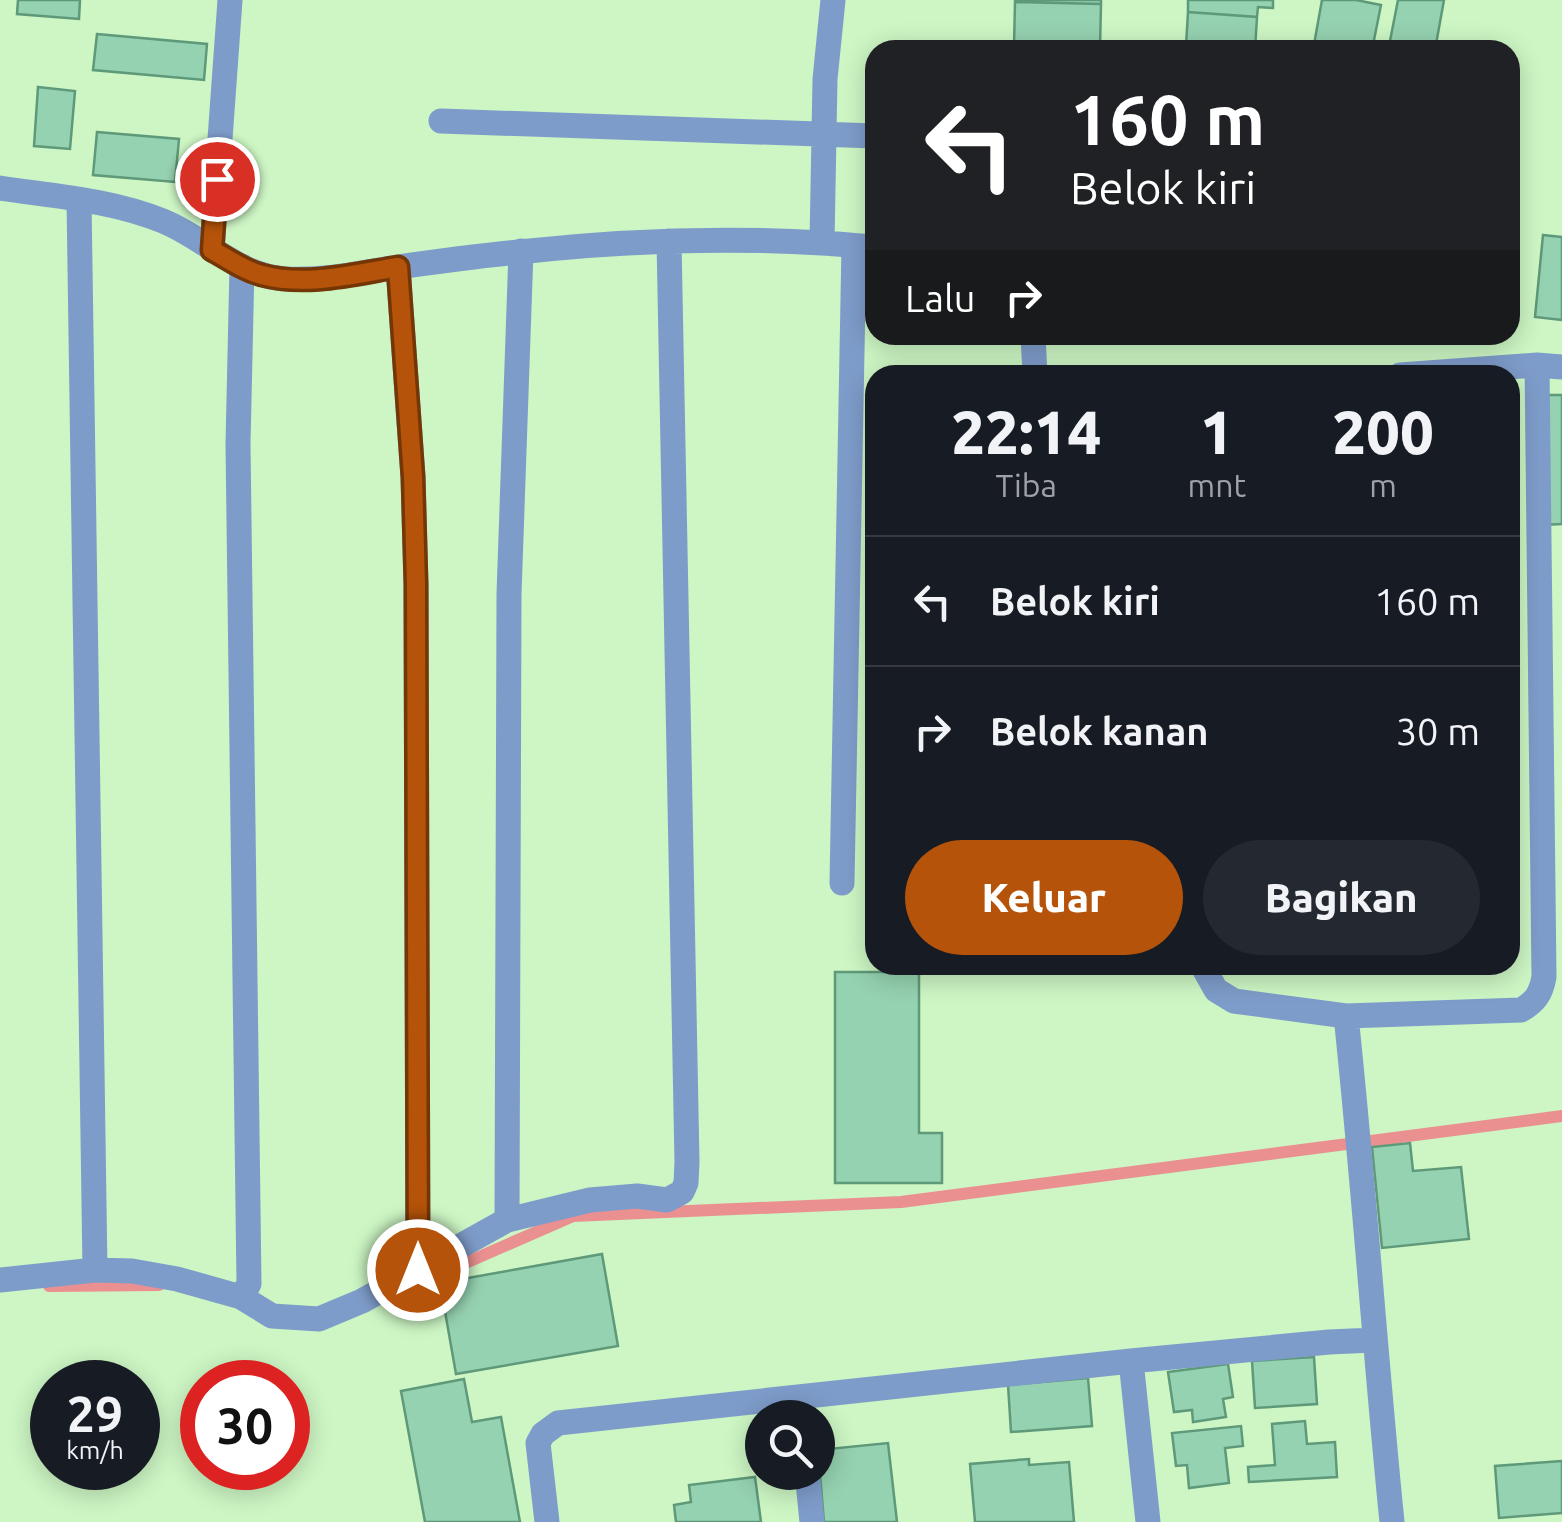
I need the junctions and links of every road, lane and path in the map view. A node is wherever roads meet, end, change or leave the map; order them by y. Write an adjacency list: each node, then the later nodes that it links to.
1 (230, 0): 11 (street)
2 (833, 0): 4 (street)
3 (440, 121): 4 (street)
4 (824, 136): 5 (street); 9 (street)
5 (865, 136)
6 (0, 188): 7 (street)
7 (79, 200): 11 (street); 21 (street)
8 (669, 241): 9 (street); 12 (street); 20 (street)
9 (822, 243): 10 (street)
10 (865, 247): 17 (street)
11 (212, 250): 13 (street)
12 (521, 251): 14 (street); 20 (street)
13 (242, 266): 14 (street); 24 (street)
14 (398, 267): 22 (street)
15 (1549, 366): 16 (street); 19 (street)
16 (1520, 368)
17 (842, 883)
18 (1208, 975): 19 (street)
19 (1346, 1016): 25 (street)
20 (506, 1220): 22 (street)
21 (95, 1270): 23 (street); 24 (street)
22 (418, 1270): 24 (street)
23 (0, 1280)
24 (242, 1297)
25 (1374, 1340): 26 (street); 33 (street)
26 (1131, 1361): 27 (street); 32 (street)
27 (835, 1401)
28 (745, 1410): 30 (street)
29 (809, 1490): 31 (street)
30 (547, 1522)
31 (812, 1522)
32 (1148, 1522)
33 (1392, 1522)

